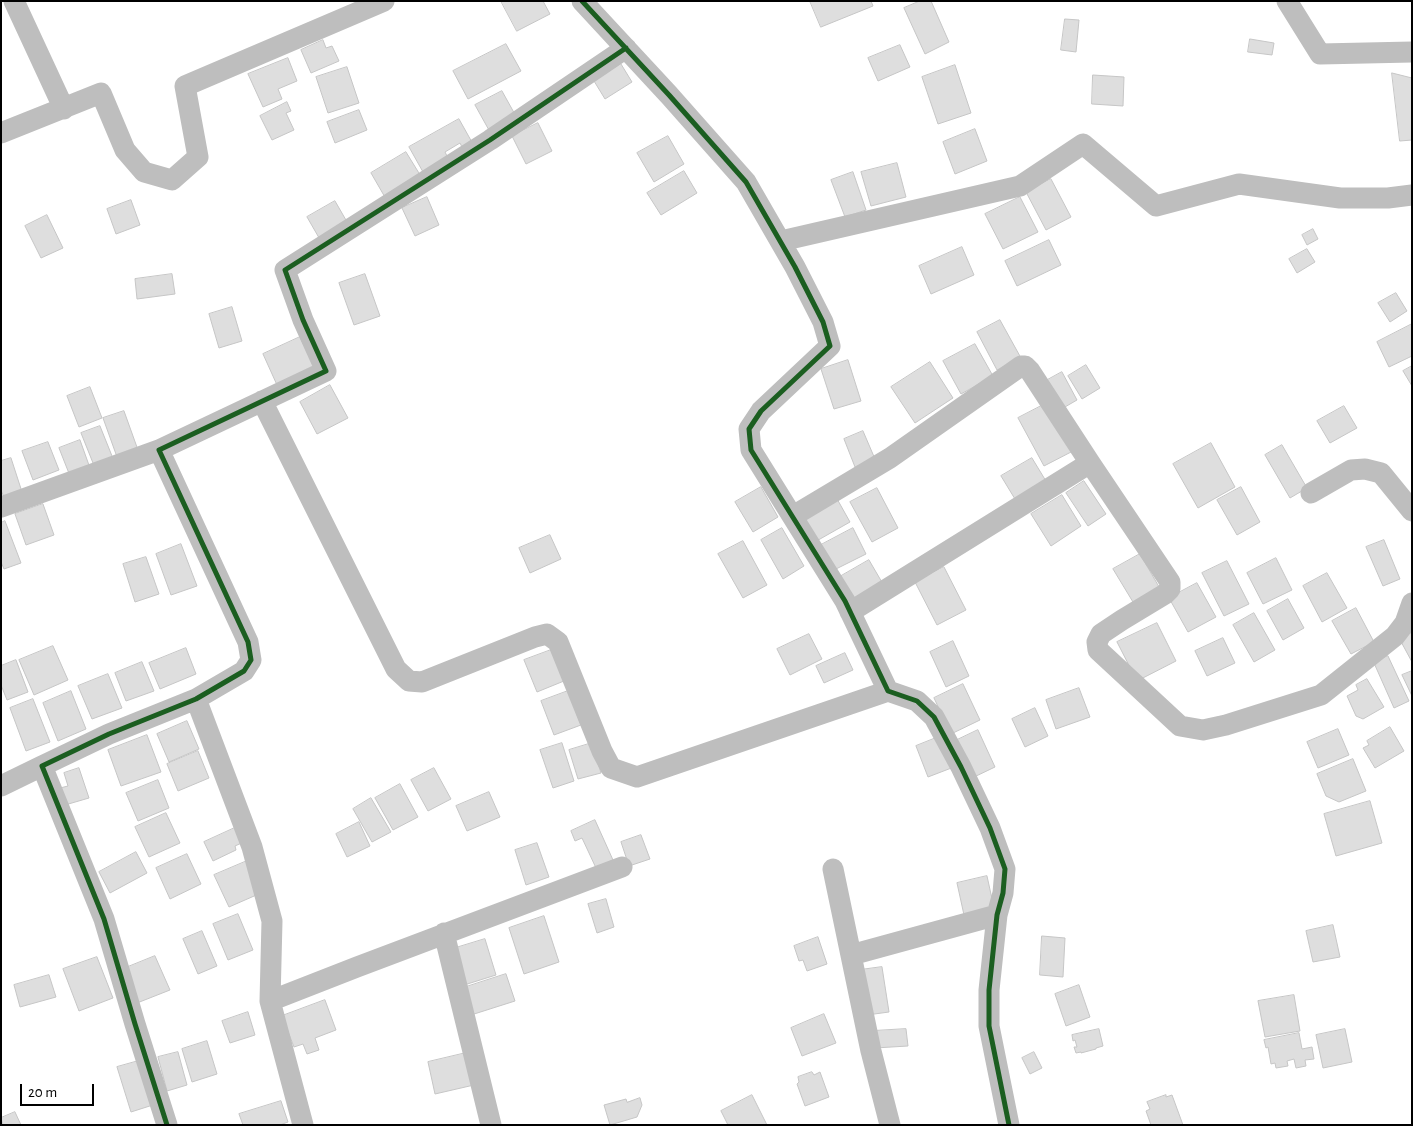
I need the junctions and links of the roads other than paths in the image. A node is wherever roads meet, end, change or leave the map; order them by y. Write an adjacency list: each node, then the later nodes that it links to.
1 (14, 1): 7 (street)
2 (384, 1): 7 (street)
3 (582, 1): 5 (street)
4 (1288, 1): 6 (street)
5 (626, 48): 10 (street); 11 (street)
6 (1412, 52)
7 (64, 109): 8 (street)
8 (1, 133)
9 (1412, 194): 10 (street)
10 (780, 241): 17 (street)
11 (262, 401): 12 (street); 20 (street)
12 (160, 450): 15 (street); 21 (street)
13 (1090, 463): 17 (street); 18 (street); 19 (street)
14 (1311, 493): 16 (street)
15 (1, 507)
16 (1412, 511)
17 (793, 516): 19 (street)
18 (1412, 603)
19 (850, 612): 20 (street)
20 (888, 691): 26 (street)
21 (196, 699): 22 (street); 29 (street)
22 (42, 766): 23 (street); 30 (street)
23 (1, 786)
24 (622, 867): 27 (street)
25 (833, 869): 28 (street)
26 (997, 915): 28 (street); 34 (street)
27 (444, 934): 29 (street); 32 (street)
28 (851, 955): 33 (street)
29 (270, 1001): 31 (street)
30 (167, 1125)
31 (303, 1125)
32 (491, 1125)
33 (890, 1125)
34 (1009, 1125)

